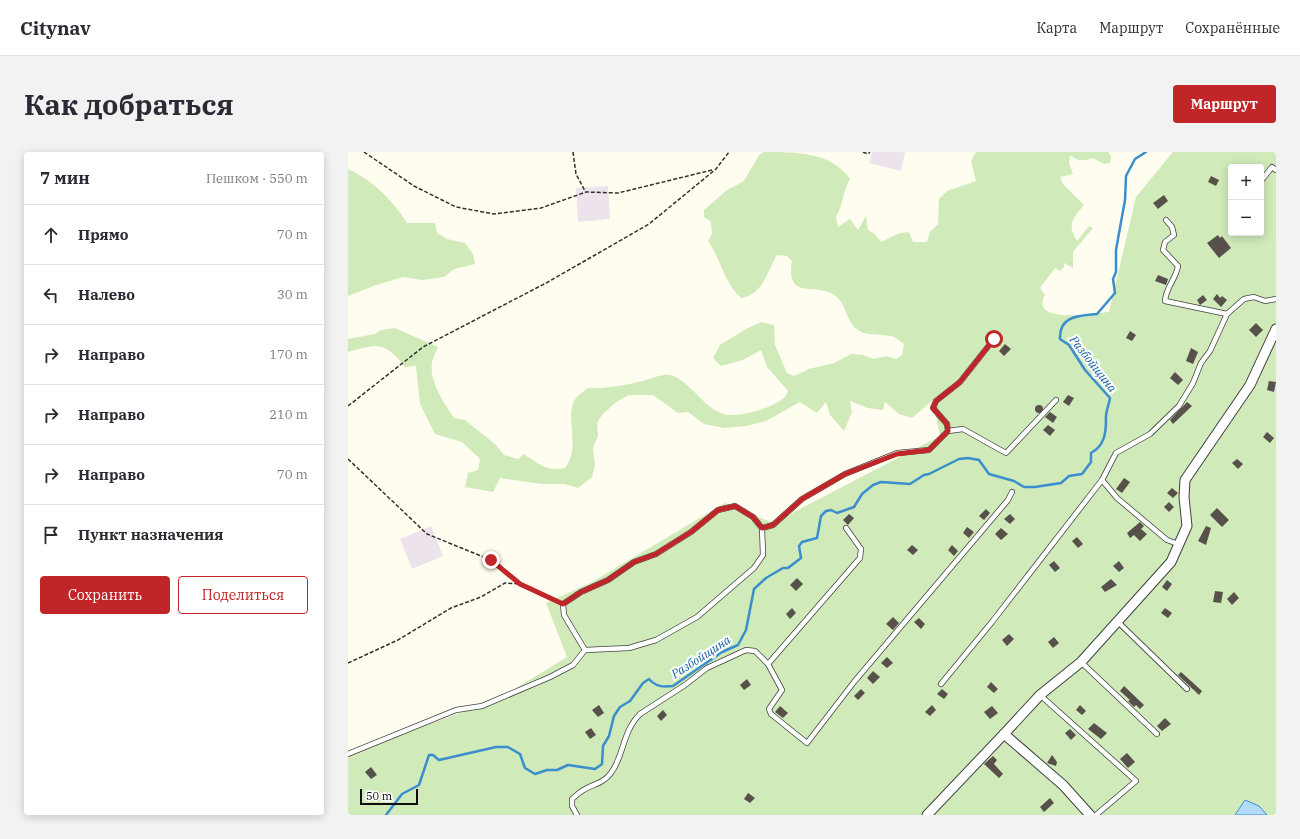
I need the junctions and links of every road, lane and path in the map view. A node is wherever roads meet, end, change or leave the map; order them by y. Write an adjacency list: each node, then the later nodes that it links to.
1 (364, 152): 9 (path)
2 (573, 152): 9 (path)
3 (729, 152): 6 (path)
4 (862, 152): 5 (path)
5 (870, 152)
6 (714, 170): 9 (path); 16 (path)
7 (1276, 170): 8 (lane)
8 (1264, 177)
9 (586, 192)
10 (1166, 220): 12 (lane)
11 (1276, 299): 12 (lane)
12 (1227, 314): 19 (lane)
13 (1276, 329): 23 (street)
14 (994, 339): 17 (lane)
15 (1056, 400): 17 (lane)
16 (348, 406)
17 (948, 431): 21 (lane)
18 (348, 459): 24 (path)
19 (1102, 480): 23 (lane); 31 (lane)
20 (1012, 492): 30 (lane)
21 (762, 528): 25 (lane); 27 (lane)
22 (846, 528): 30 (lane)
23 (1178, 544): 26 (street)
24 (520, 584): 25 (path); 29 (path)
25 (563, 604): 27 (lane)
26 (1118, 622): 28 (street); 32 (lane)
27 (585, 650): 36 (lane)
28 (1081, 662): 33 (street); 35 (lane)
29 (348, 663)
30 (768, 664): 37 (lane)
31 (941, 684)
32 (1188, 689)
33 (1040, 695): 34 (street); 40 (lane)
34 (1004, 734): 38 (street); 39 (street)
35 (1157, 734)
36 (348, 754)
37 (577, 815)
38 (927, 815)
39 (1090, 815)
40 (1096, 815)

